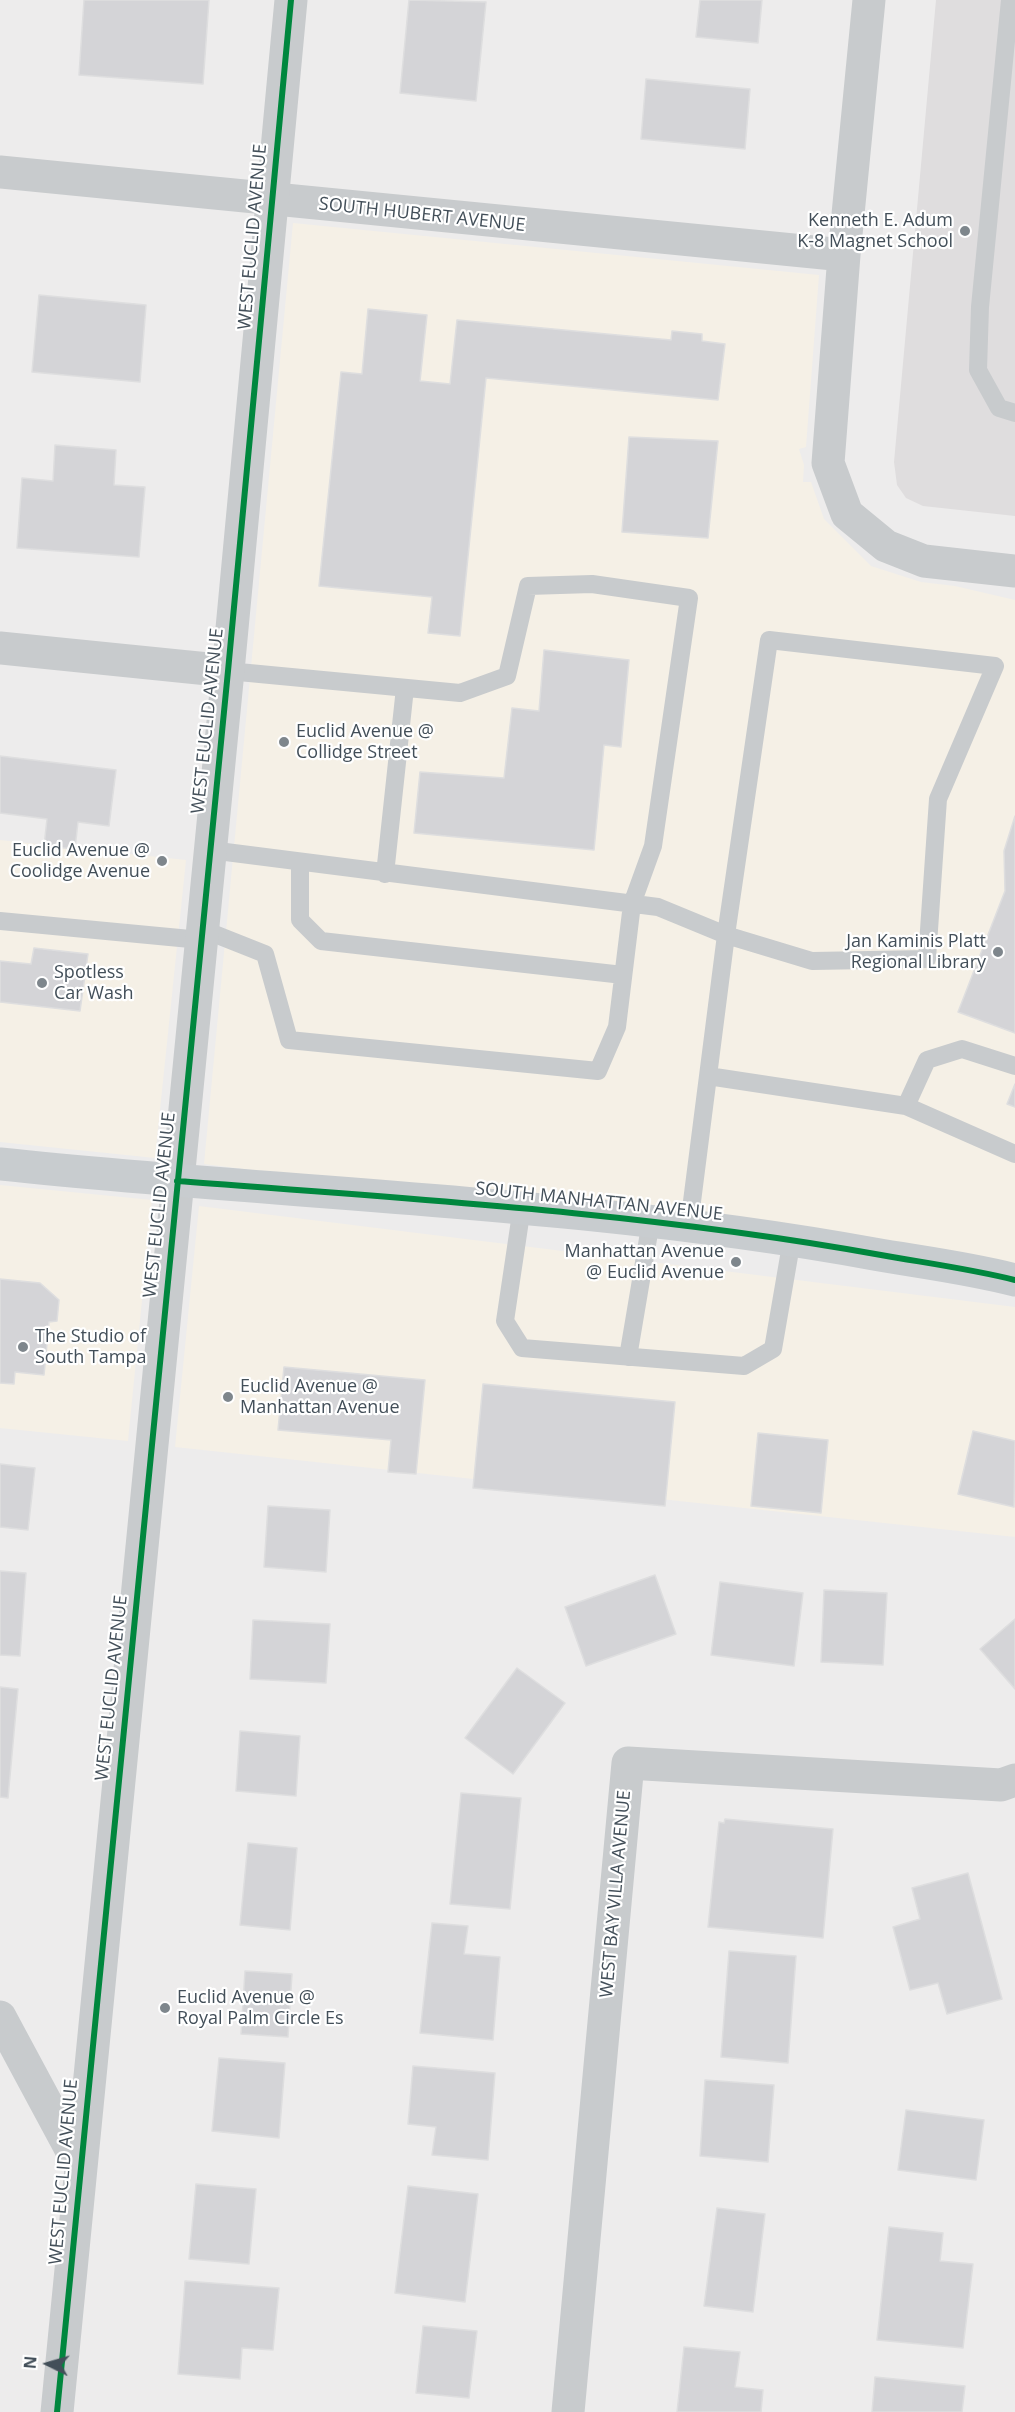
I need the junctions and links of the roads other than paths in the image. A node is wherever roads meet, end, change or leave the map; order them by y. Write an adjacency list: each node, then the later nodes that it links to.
1 (291, 0): 5 (street, WEST EUCLID AVENUE)
2 (869, 0): 6 (street)
3 (1010, 0): 7 (lane)
4 (0, 172): 5 (street, SOUTH HUBERT AVENUE)
5 (272, 200): 6 (street, SOUTH HUBERT AVENUE); 10 (street, WEST EUCLID AVENUE)
6 (844, 255): 8 (street)
7 (1015, 413)
8 (1015, 572)
9 (0, 648): 10 (street)
10 (228, 671): 11 (lane); 12 (street, WEST EUCLID AVENUE)
11 (405, 688): 14 (lane); 15 (lane)
12 (210, 850): 13 (lane); 17 (street, WEST EUCLID AVENUE)
13 (300, 863): 14 (lane); 19 (lane)
14 (385, 873): 15 (lane)
15 (632, 904): 18 (lane); 19 (lane)
16 (0, 921): 17 (lane)
17 (202, 935): 19 (lane); 25 (street, WEST EUCLID AVENUE)
18 (726, 935): 18 (lane); 21 (lane)
19 (623, 975)
20 (1015, 1066): 22 (lane)
21 (708, 1076): 22 (lane); 28 (lane)
22 (906, 1106): 23 (lane)
23 (1015, 1154)
24 (0, 1164): 25 (main road, SOUTH MANHATTAN AVENUE)
25 (177, 1181): 26 (main road, SOUTH MANHATTAN AVENUE); 34 (street, WEST EUCLID AVENUE)
26 (522, 1207): 27 (main road, SOUTH MANHATTAN AVENUE); 31 (lane)
27 (651, 1221): 28 (main road, SOUTH MANHATTAN AVENUE); 31 (lane)
28 (689, 1226): 29 (main road, SOUTH MANHATTAN AVENUE)
29 (792, 1239): 30 (main road, SOUTH MANHATTAN AVENUE); 31 (lane)
30 (1015, 1280)
31 (628, 1357)
32 (1015, 1780): 36 (street, WEST BAY VILLA AVENUE)
33 (0, 2017): 34 (street)
34 (80, 2166): 35 (street, WEST EUCLID AVENUE)
35 (57, 2412)
36 (568, 2412)

